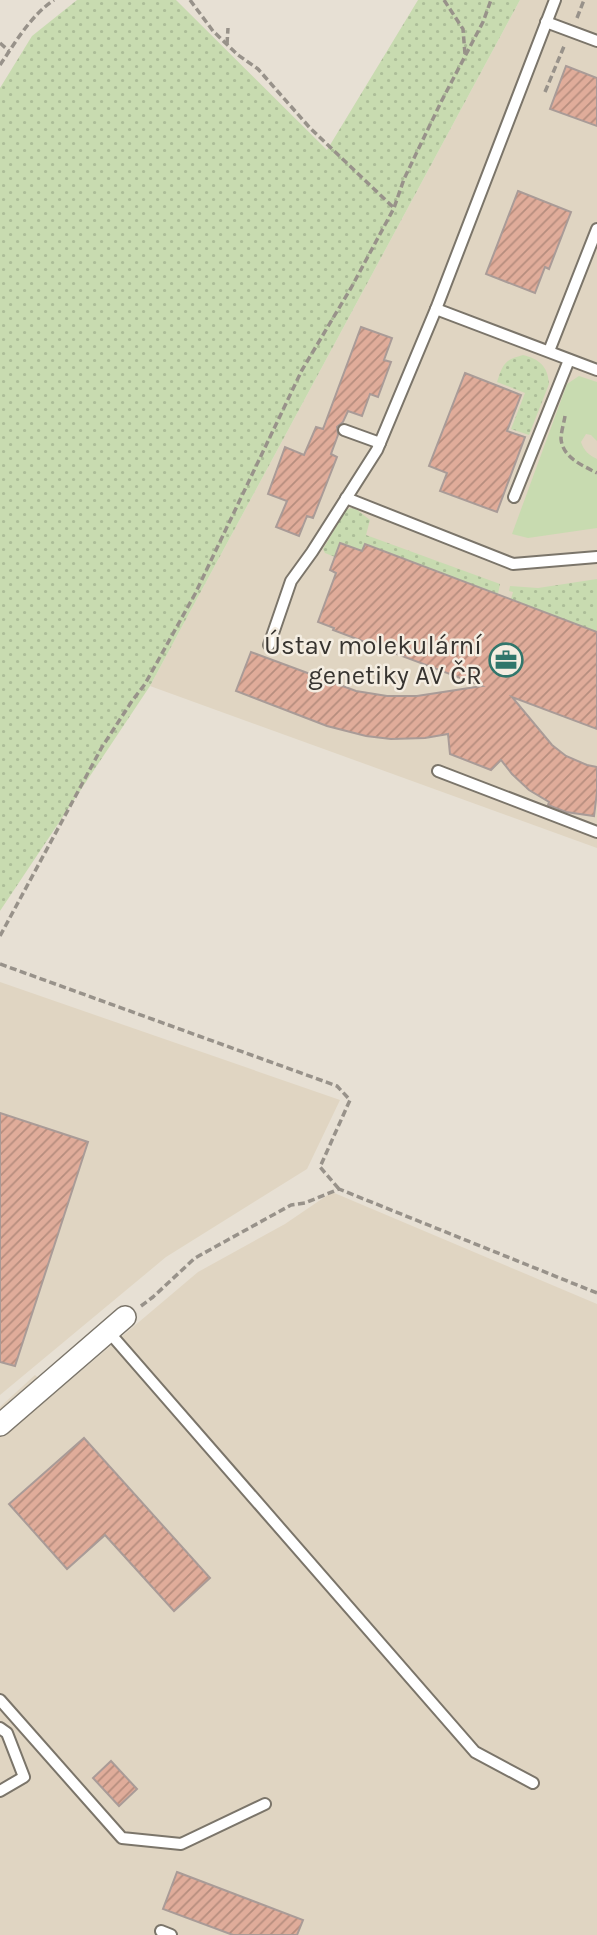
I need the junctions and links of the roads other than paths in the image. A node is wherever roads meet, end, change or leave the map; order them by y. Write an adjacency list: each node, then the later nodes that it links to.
1 (555, 0): 2 (lane)
2 (546, 22): 3 (lane); 5 (lane)
3 (597, 41)
4 (597, 229): 6 (lane)
5 (436, 309): 6 (lane); 10 (lane)
6 (549, 351): 7 (lane)
7 (569, 360): 8 (lane); 11 (lane)
8 (597, 370)
9 (344, 430): 10 (lane)
10 (380, 443): 12 (lane)
11 (514, 497)
12 (346, 498): 13 (lane); 14 (lane)
13 (597, 557)
14 (269, 645)
15 (438, 771): 16 (lane)
16 (597, 832)
17 (125, 1317): 18 (street)
18 (108, 1331): 19 (street); 22 (lane)
19 (0, 1425)
20 (0, 1700): 24 (lane)
21 (0, 1728): 23 (lane)
22 (533, 1783)
23 (0, 1791)
24 (265, 1804)

